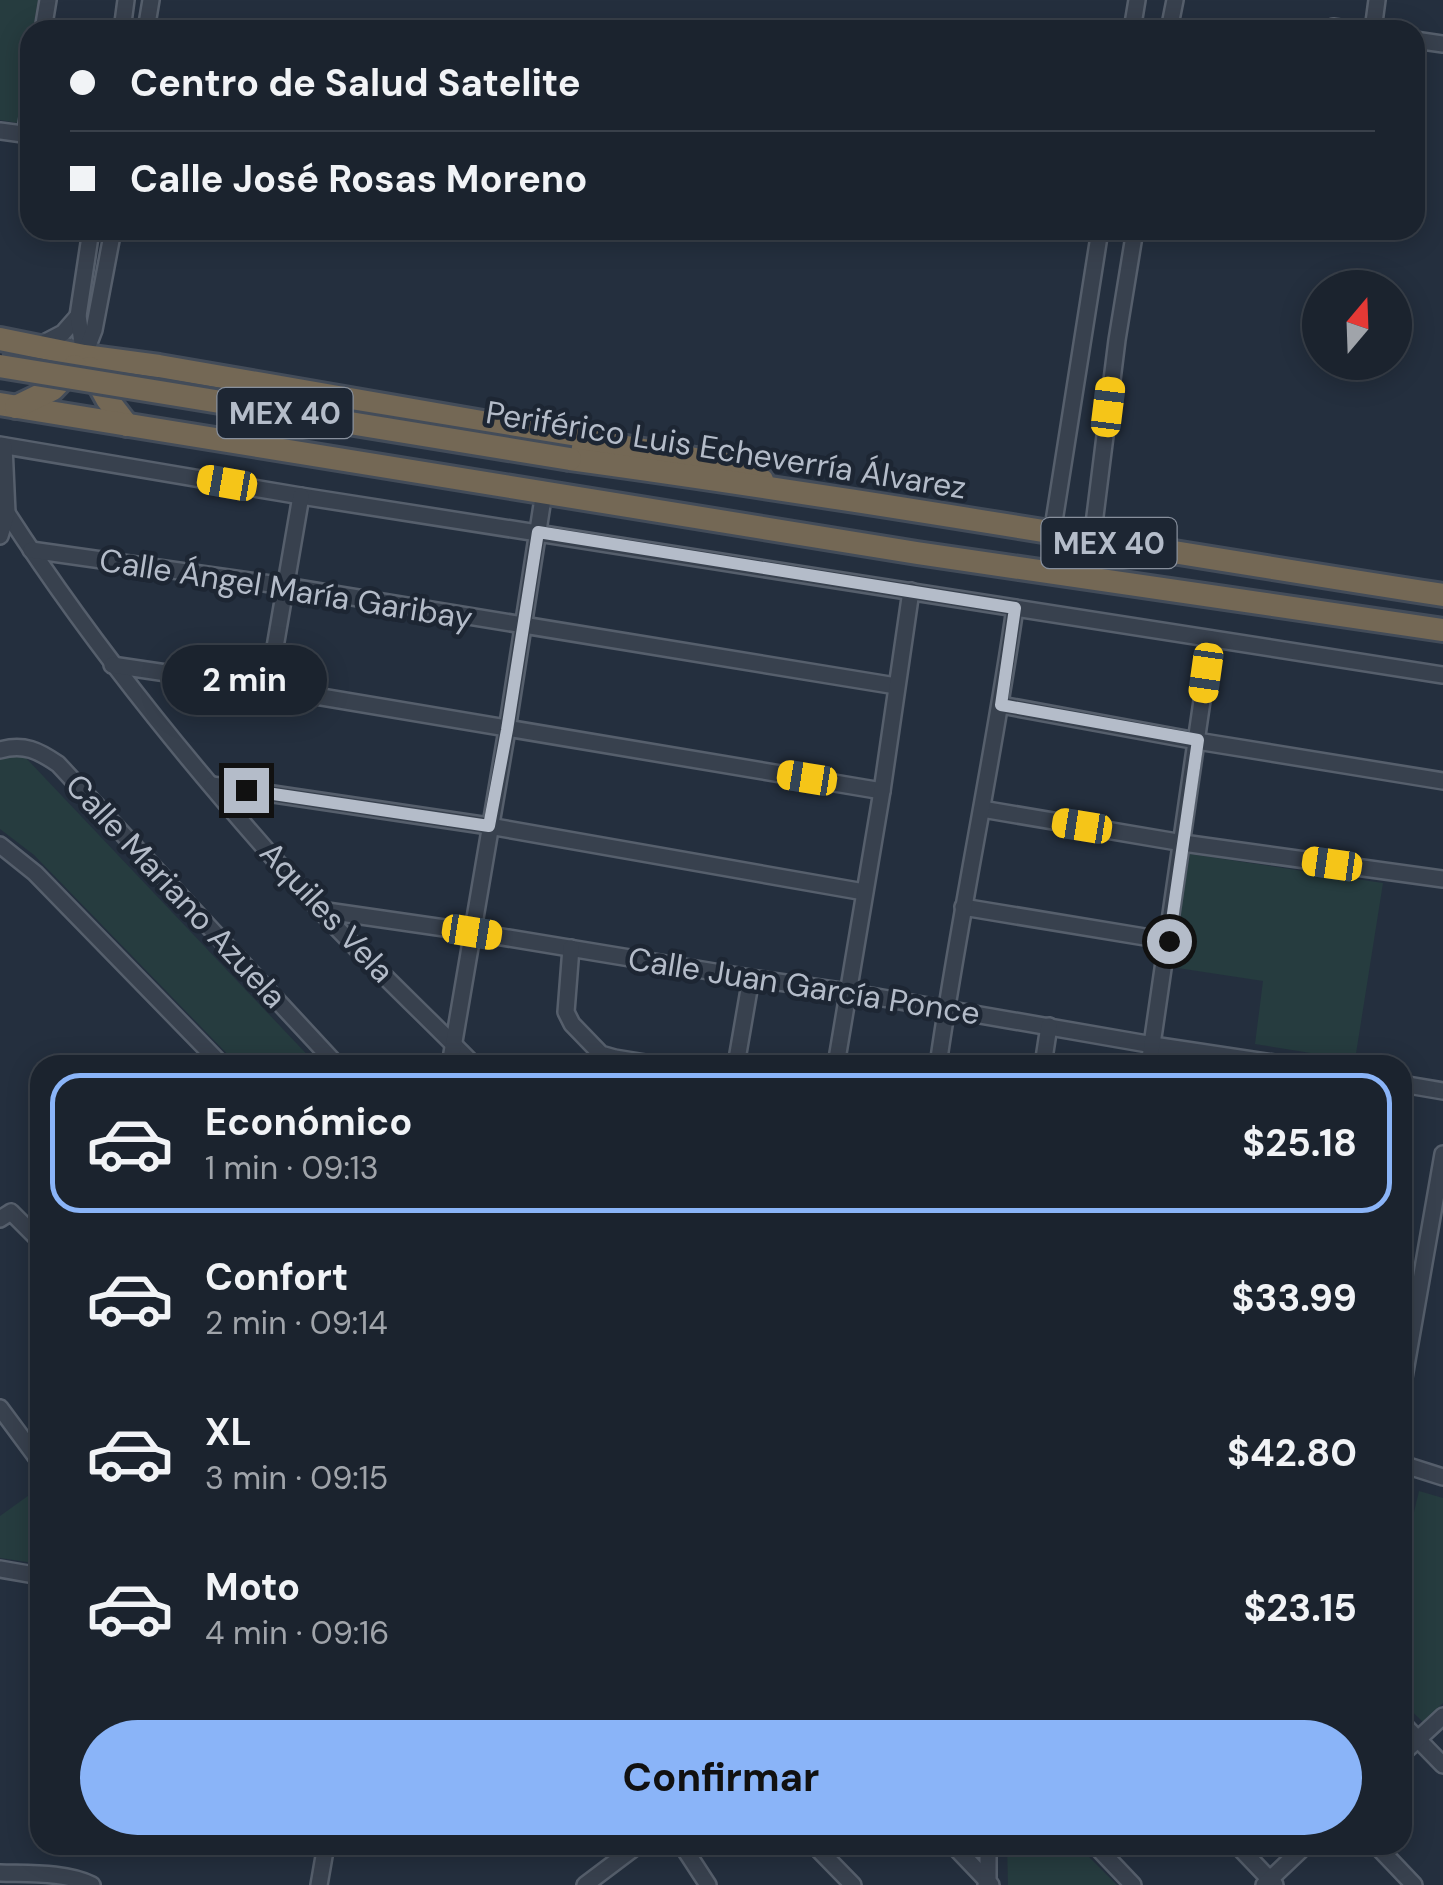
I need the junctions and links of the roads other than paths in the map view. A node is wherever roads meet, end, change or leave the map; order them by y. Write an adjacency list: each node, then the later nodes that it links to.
1 (89, 240): 5 (street)
2 (111, 240): 8 (street)
3 (1098, 240): 20 (street)
4 (1133, 240): 22 (street)
5 (78, 316): 7 (street); 8 (street)
6 (0, 339): 7 (highway); 11 (highway)
7 (37, 346): 8 (highway)
8 (84, 356): 10 (highway); 11 (highway); 12 (highway)
9 (0, 366): 15 (highway, Periférico Luis Echeverría Álvarez / MEX 40, bridge)
10 (159, 366): 13 (highway); 15 (highway)
11 (5, 402): 12 (highway, MEX 40)
12 (128, 425): 13 (highway, MEX 40)
13 (156, 430): 16 (highway, MEX 40)
14 (2, 446): 17 (street); 18 (street)
15 (775, 488): 20 (highway, Periférico Luis Echeverría Álvarez / MEX 40)
16 (544, 492): 19 (street); 29 (highway, MEX 40)
17 (301, 496): 19 (street); 24 (street)
18 (7, 514): 21 (street); 23 (street, Aquiles Vela)
19 (538, 532): 25 (street); 28 (street)
20 (1052, 534): 22 (highway, Periférico Luis Echeverría Álvarez / MEX 40)
21 (0, 536)
22 (1092, 540): 26 (highway, Periférico Luis Echeverría Álvarez / MEX 40)
23 (31, 550): 24 (street, Calle Ángel María Garibay); 31 (street, Aquiles Vela)
24 (284, 586): 28 (street, Calle Ángel María Garibay); 34 (street)
25 (910, 592): 27 (street); 33 (street)
26 (1443, 595)
27 (1015, 608): 30 (street); 35 (street)
28 (522, 626): 33 (street, Calle Ángel María Garibay); 36 (street)
29 (1438, 626)
30 (1211, 639): 32 (street); 37 (street)
31 (112, 665): 34 (street); 40 (street, Aquiles Vela)
32 (1443, 675)
33 (896, 686): 41 (street)
34 (268, 688): 36 (street)
35 (1001, 705): 37 (street); 42 (street)
36 (507, 730): 41 (street); 43 (street)
37 (1198, 740): 39 (street); 44 (street)
38 (0, 750): 60 (street, Calle Mariano Azuela)
39 (1443, 781)
40 (212, 785): 43 (street); 49 (street, Aquiles Vela)
41 (882, 791): 47 (street)
42 (982, 809): 44 (street); 48 (street)
43 (489, 826): 47 (street); 50 (street)
44 (1183, 843): 46 (street); 51 (street)
45 (0, 844): 59 (street)
46 (1443, 879)
47 (864, 892): 54 (street)
48 (964, 907): 51 (street); 55 (street)
49 (320, 910): 50 (street, Calle Juan García Ponce); 57 (street, Aquiles Vela)
50 (472, 932): 52 (street, Calle Juan García Ponce); 57 (street)
51 (1169, 941): 58 (street)
52 (571, 948): 53 (street, Calle Juan García Ponce); 63 (street)
53 (751, 978): 54 (street, Calle Juan García Ponce); 64 (street)
54 (848, 992): 55 (street, Calle Juan García Ponce); 65 (street)
55 (946, 1008): 56 (street, Calle Juan García Ponce); 66 (street)
56 (1049, 1026): 58 (street, Calle Juan García Ponce); 67 (street)
57 (454, 1044): 61 (street); 62 (street, Aquiles Vela)
58 (1153, 1045): 68 (street); 69 (street, Calle Juan García Ponce)
59 (212, 1055)
60 (328, 1055)
61 (452, 1055)
62 (464, 1055)
63 (606, 1055)
64 (738, 1055)
65 (838, 1055)
66 (939, 1055)
67 (1045, 1055)
68 (1151, 1055)
69 (1213, 1055)
70 (1412, 1086): 71 (street)
71 (1443, 1091)
72 (1443, 1154): 75 (street)
73 (5, 1216): 74 (street)
74 (30, 1233)
75 (1412, 1332)
76 (0, 1408): 77 (street)
77 (30, 1448)
78 (1412, 1467): 79 (street)
79 (1443, 1477)
80 (0, 1569): 81 (street)
81 (30, 1574)
82 (1443, 1716): 84 (street)
83 (1412, 1733): 84 (street)
84 (1418, 1739): 85 (street); 86 (street)
85 (1412, 1745)
86 (1443, 1765)
87 (324, 1855): 102 (street)
88 (626, 1855): 98 (street)
89 (688, 1855): 103 (street)
90 (824, 1855): 104 (street)
91 (963, 1855): 100 (street)
92 (988, 1855): 100 (street)
93 (1104, 1855): 105 (street)
94 (1246, 1855): 99 (street)
95 (1296, 1855): 99 (street)
96 (1386, 1855): 106 (street)
97 (0, 1873): 101 (street)
98 (593, 1882)
99 (1269, 1883)
100 (988, 1884)
101 (92, 1885)
102 (319, 1885)
103 (708, 1885)
104 (854, 1885)
105 (1133, 1885)
106 (1414, 1885)

